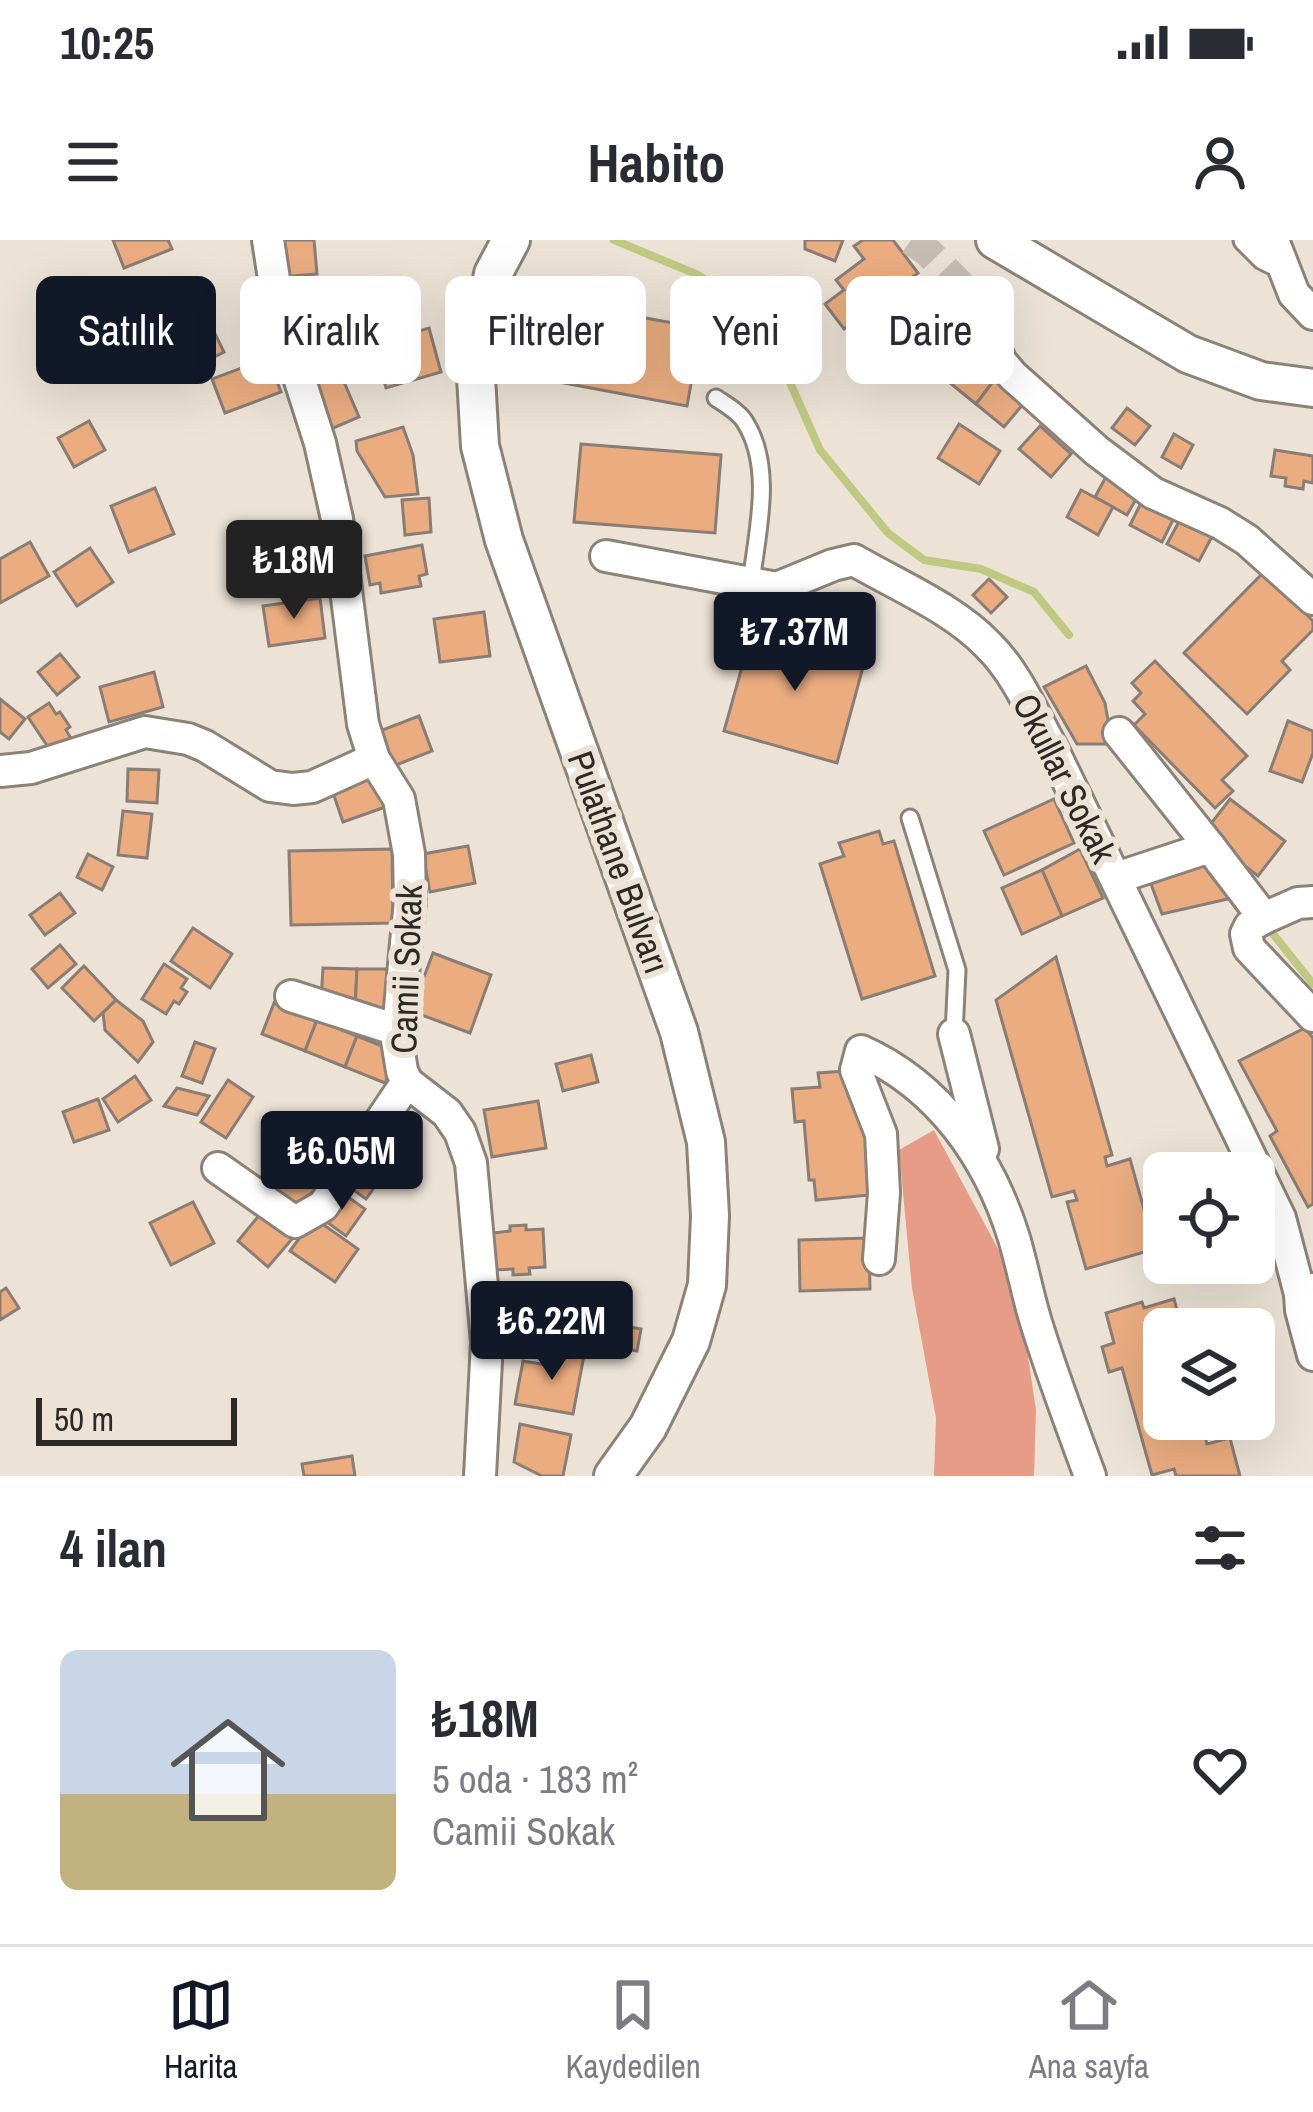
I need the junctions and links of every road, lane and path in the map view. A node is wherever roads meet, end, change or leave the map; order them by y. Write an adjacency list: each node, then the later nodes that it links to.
1 (268, 240): 15 (street, Camii Sokak)
2 (511, 240): 33 (street, Pulathane Bulvarı)
3 (995, 240): 9 (street)
4 (1245, 240): 5 (street)
5 (1276, 249): 6 (street); 7 (street)
6 (1313, 272)
7 (1313, 314)
8 (1014, 377): 13 (street)
9 (1313, 388)
10 (716, 398): 12 (lane)
11 (606, 556): 12 (street, Okullar Sokak)
12 (751, 583): 19 (street, Okullar Sokak)
13 (1313, 599)
14 (1119, 733): 18 (street)
15 (374, 760): 16 (street); 24 (street, Camii Sokak)
16 (0, 771)
17 (910, 818): 25 (lane)
18 (1210, 847): 19 (street); 21 (street)
19 (1116, 878): 30 (street, Okullar Sokak)
20 (1313, 902): 21 (street)
21 (1257, 922): 23 (street)
22 (291, 996): 24 (street)
23 (1313, 1016)
24 (397, 1030): 26 (street, Camii Sokak)
25 (954, 1034): 28 (street)
26 (407, 1082): 27 (street); 32 (street, Camii Sokak)
27 (218, 1168)
28 (991, 1184): 29 (street); 34 (street)
29 (879, 1259)
30 (1306, 1292): 31 (street, Okullar Sokak)
31 (1313, 1355)
32 (480, 1476)
33 (614, 1476)
34 (1090, 1476)

